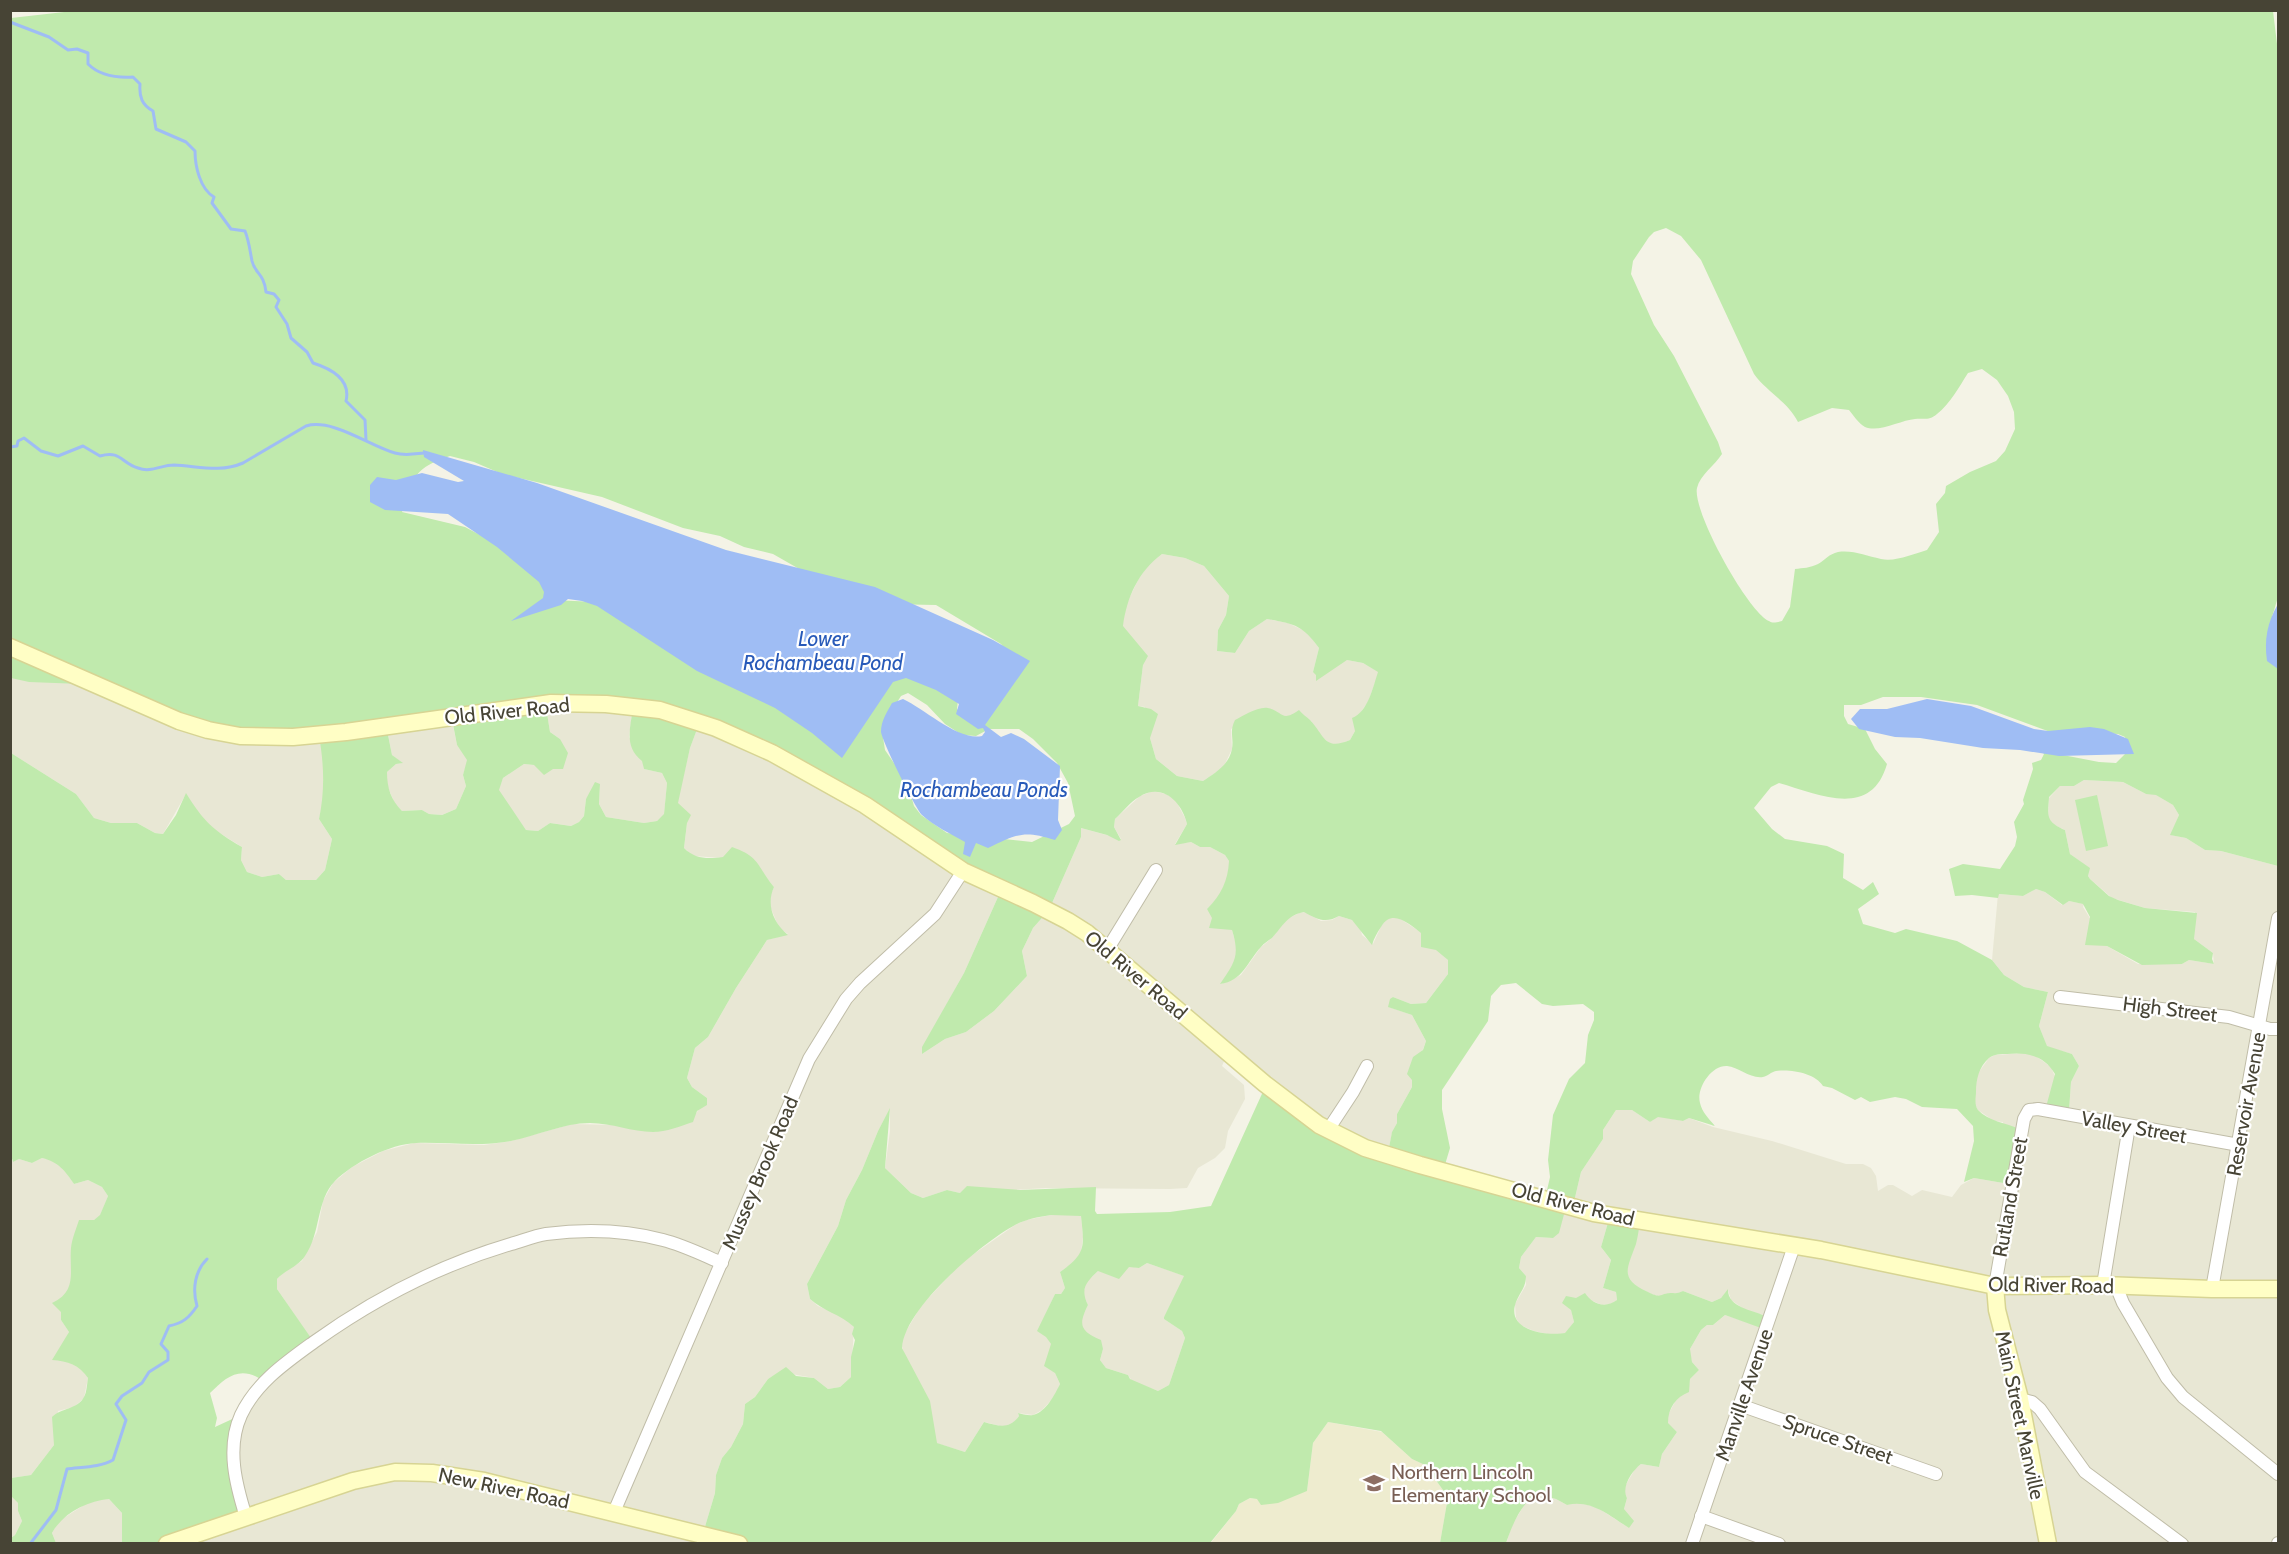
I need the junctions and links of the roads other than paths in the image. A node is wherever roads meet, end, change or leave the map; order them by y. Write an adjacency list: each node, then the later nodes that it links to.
1 (10, 647): 3 (main road, Old River Road)
2 (1156, 870): 5 (street)
3 (963, 871): 5 (main road, Old River Road); 15 (street, Mussey Brook Road)
4 (2278, 918): 7 (street, Reservoir Avenue)
5 (1107, 950): 12 (main road, Old River Road)
6 (2060, 997): 7 (street, High Street)
7 (2259, 1026): 8 (street, High Street); 13 (street, Reservoir Avenue)
8 (2278, 1029)
9 (1367, 1066): 12 (street)
10 (2029, 1110): 11 (street, Valley Street); 16 (street, Rutland Street)
11 (2129, 1126): 13 (street, Valley Street); 17 (street)
12 (1328, 1130): 14 (main road, Old River Road)
13 (2239, 1145): 18 (street, Reservoir Avenue)
14 (1794, 1246): 16 (main road, Old River Road); 21 (street, Manville Avenue)
15 (722, 1263): 24 (street, Mussey Brook Road); 26 (street)
16 (1995, 1286): 17 (main road, Old River Road); 20 (main road, Main Street Manville)
17 (2109, 1286): 18 (main road, Old River Road); 23 (street)
18 (2212, 1289): 19 (main road, Old River Road)
19 (2278, 1289)
20 (2020, 1399): 31 (main road, Main Street Manville); 32 (street)
21 (1740, 1405): 22 (street, Spruce Street); 25 (street, Manville Avenue)
22 (1936, 1474)
23 (2278, 1474)
24 (614, 1512): 26 (main road, New River Road); 28 (main road, New River Road)
25 (1701, 1516): 29 (street, Manville Avenue); 30 (street)
26 (246, 1517): 27 (main road, New River Road)
27 (167, 1544)
28 (740, 1544)
29 (1692, 1544)
30 (1779, 1544)
31 (2048, 1544)
32 (2182, 1544)

